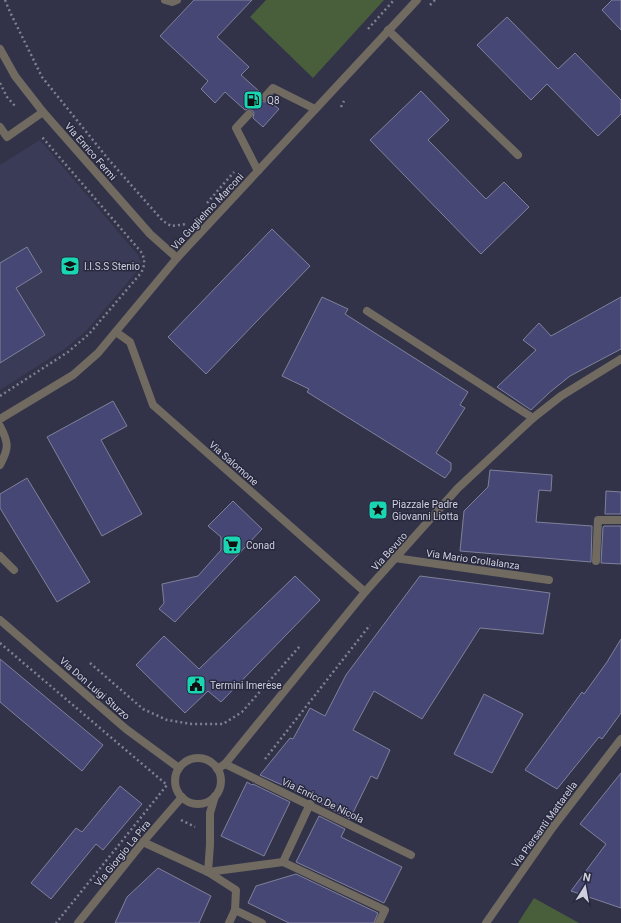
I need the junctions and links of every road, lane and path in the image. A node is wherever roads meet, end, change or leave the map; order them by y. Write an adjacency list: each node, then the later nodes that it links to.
1 (5, 0): 19 (path)
2 (165, 0): 3 (street)
3 (177, 0)
4 (417, 0): 5 (street, Via Guglielmo Marconi)
5 (388, 30): 10 (street, Via Guglielmo Marconi); 15 (street)
6 (0, 49): 11 (street, Via Enrico Fermi)
7 (0, 83): 9 (path)
8 (265, 97): 10 (street)
9 (15, 106)
10 (315, 108): 16 (street, Via Guglielmo Marconi)
11 (43, 112): 13 (street); 20 (street, Via Enrico Fermi)
12 (249, 114): 16 (street)
13 (0, 127)
14 (42, 137): 24 (path)
15 (518, 155)
16 (258, 171): 20 (street, Via Guglielmo Marconi)
17 (234, 172): 18 (path)
18 (203, 207)
19 (192, 219)
20 (177, 258): 22 (street, Via Guglielmo Marconi)
21 (367, 311): 25 (street)
22 (116, 332): 26 (street, Via Guglielmo Marconi); 35 (street, Via Salomone)
23 (621, 359): 25 (street, Via Bevuto)
24 (0, 396)
25 (533, 418): 31 (street, Via Bevuto)
26 (0, 419)
27 (0, 426): 28 (street)
28 (0, 465)
29 (621, 520): 32 (street)
30 (0, 556): 33 (street)
31 (395, 558): 34 (street, Via Mario Crollalanza); 35 (street, Via Bevuto)
32 (596, 561)
33 (14, 570)
34 (549, 580)
35 (365, 592): 43 (street, Via Bevuto)
36 (0, 620): 44 (street, Via Don Luigi Sturzo)
37 (370, 625): 42 (path)
38 (305, 641): 40 (path)
39 (0, 643): 56 (path)
40 (90, 663)
41 (621, 739): 61 (street, Via Piersanti Mattarella)
42 (265, 759)
43 (225, 764): 45 (street, Via Bevuto); 48 (street, Via Enrico De Nicola)
44 (178, 768): 45 (street); 47 (street)
45 (217, 769): 46 (street)
46 (215, 796): 47 (street); 54 (street)
47 (182, 797): 51 (street, Via Giorgio La Pira)
48 (310, 804): 52 (street, Via Enrico De Nicola); 53 (street)
49 (180, 820): 50 (path)
50 (195, 827)
51 (143, 842): 54 (street); 57 (street, Via Giorgio La Pira)
52 (411, 855)
53 (283, 862): 54 (street); 60 (street)
54 (208, 872): 55 (street)
55 (235, 910): 58 (street); 59 (street)
56 (56, 923)
57 (78, 923)
58 (229, 923)
59 (262, 923)
60 (379, 923)
61 (486, 923)

